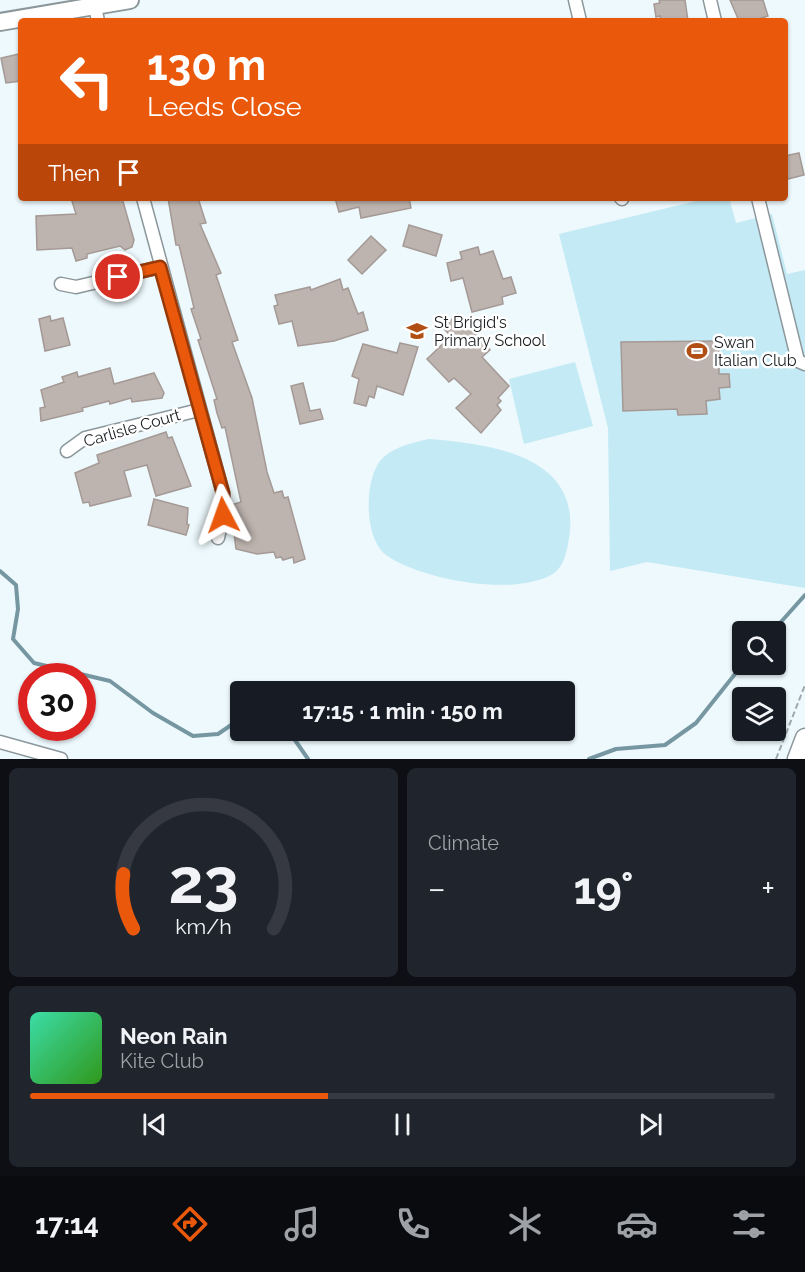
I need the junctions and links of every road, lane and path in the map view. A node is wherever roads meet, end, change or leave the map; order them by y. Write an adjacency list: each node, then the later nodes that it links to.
1 (130, 0): 4 (main road)
2 (575, 0): 6 (street)
3 (710, 0): 7 (street)
4 (97, 14): 5 (main road)
5 (48, 18)
6 (579, 18)
7 (714, 18)
8 (18, 21): 9 (main road)
9 (0, 22)
10 (144, 201): 12 (street)
11 (759, 201): 14 (street)
12 (160, 267): 13 (street); 15 (street)
13 (61, 284)
14 (801, 363)
15 (199, 410): 16 (street, Carlisle Court); 17 (street)
16 (67, 451)
17 (218, 538)
18 (805, 685): 22 (path)
19 (805, 738): 23 (main road)
20 (0, 742): 21 (street)
21 (61, 759)
22 (776, 759)
23 (797, 759)

